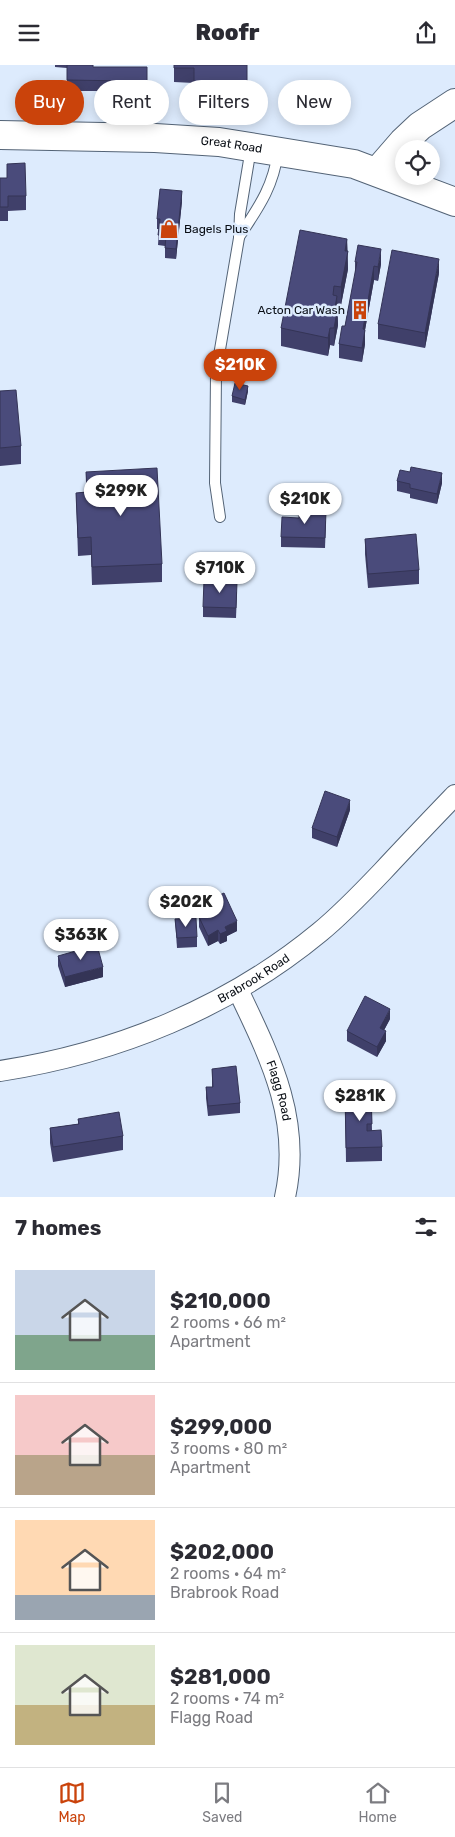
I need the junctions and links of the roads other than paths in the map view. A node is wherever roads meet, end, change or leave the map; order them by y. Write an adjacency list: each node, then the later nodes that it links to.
1 (455, 103): 5 (main road)
2 (0, 135): 3 (main road, Great Road)
3 (251, 147): 4 (main road, Great Road); 7 (lane)
4 (278, 153): 5 (main road, Great Road); 7 (lane)
5 (376, 172): 6 (main road, Great Road)
6 (455, 202)
7 (239, 238): 8 (lane)
8 (220, 517)
9 (455, 795): 10 (street, Brabrook Road)
10 (238, 990): 11 (street, Brabrook Road); 12 (street, Flagg Road)
11 (0, 1071)
12 (285, 1197)

